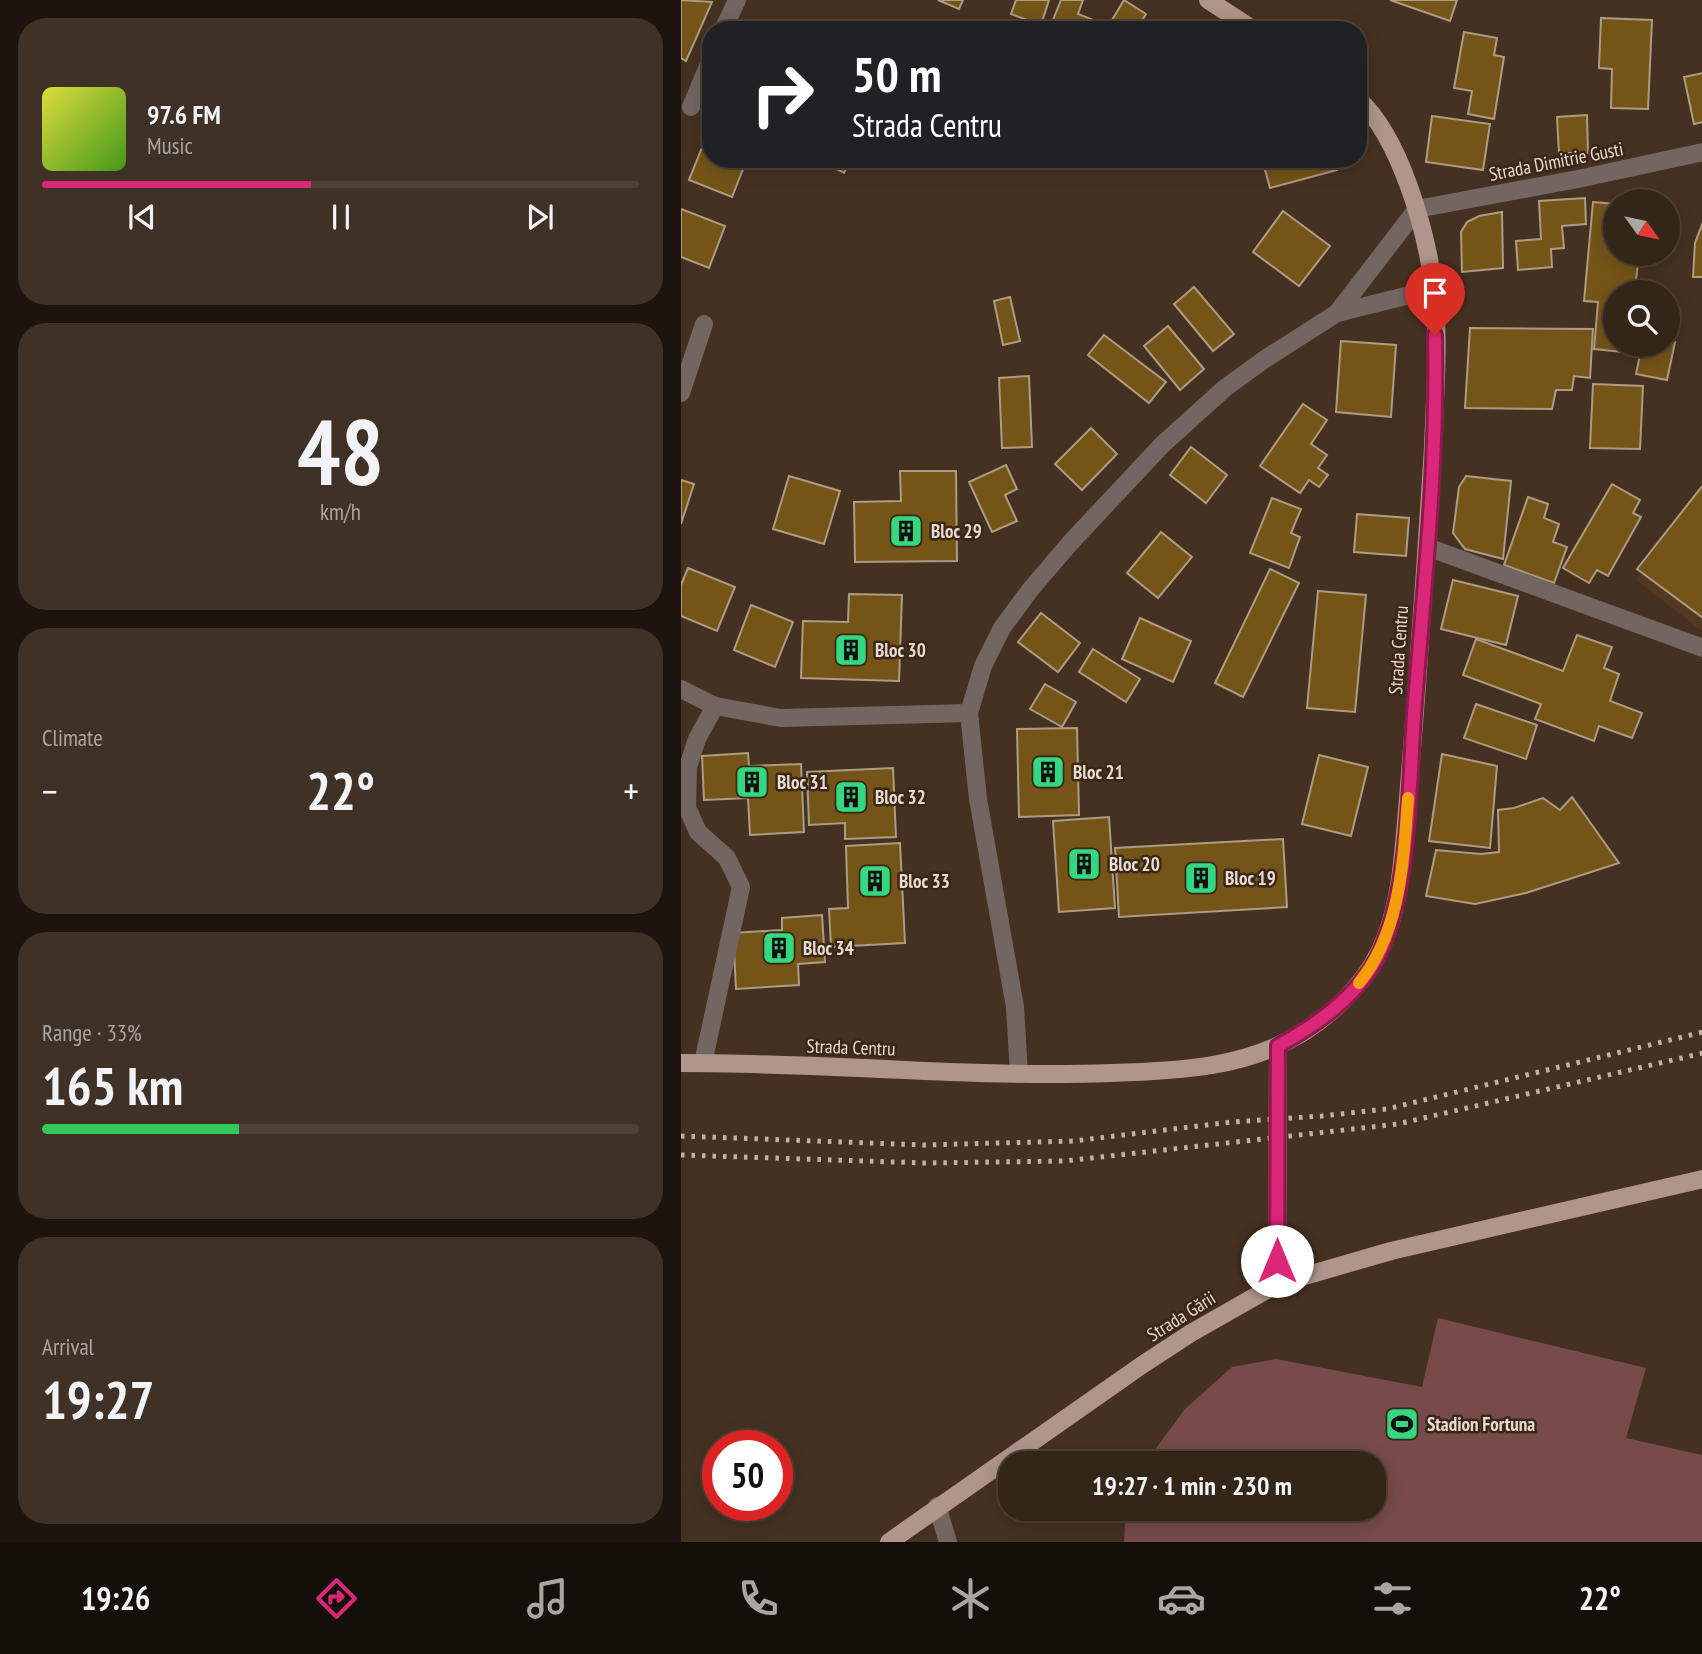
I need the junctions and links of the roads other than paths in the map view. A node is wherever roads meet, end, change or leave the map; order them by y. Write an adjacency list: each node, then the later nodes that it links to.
1 (737, 0): 3 (street)
2 (1208, 0): 4 (main road)
3 (727, 21)
4 (1240, 21)
5 (702, 81): 6 (street)
6 (691, 107)
7 (1367, 107): 9 (main road, Strada Centru)
8 (1702, 152): 9 (street, Strada Dimitrie Gusti)
9 (1417, 209): 10 (main road, Strada Centru); 11 (street)
10 (1434, 289): 11 (street); 14 (main road, Strada Centru)
11 (1337, 313): 18 (street)
12 (704, 324): 13 (street)
13 (681, 393)
14 (1427, 547): 15 (street); 19 (main road, Strada Centru)
15 (1702, 648)
16 (681, 689): 17 (street)
17 (715, 706): 18 (street); 21 (street)
18 (969, 713): 22 (street)
19 (1278, 1046): 22 (main road, Strada Centru); 24 (main road)
20 (681, 1063): 21 (main road, Strada Centru)
21 (703, 1063): 22 (main road, Strada Centru)
22 (1019, 1074)
23 (1702, 1179): 24 (main road, Strada Gării)
24 (1277, 1284): 25 (main road, Strada Gării)
25 (937, 1506): 26 (main road, Strada Gării); 27 (street)
26 (889, 1542)
27 (948, 1542)

